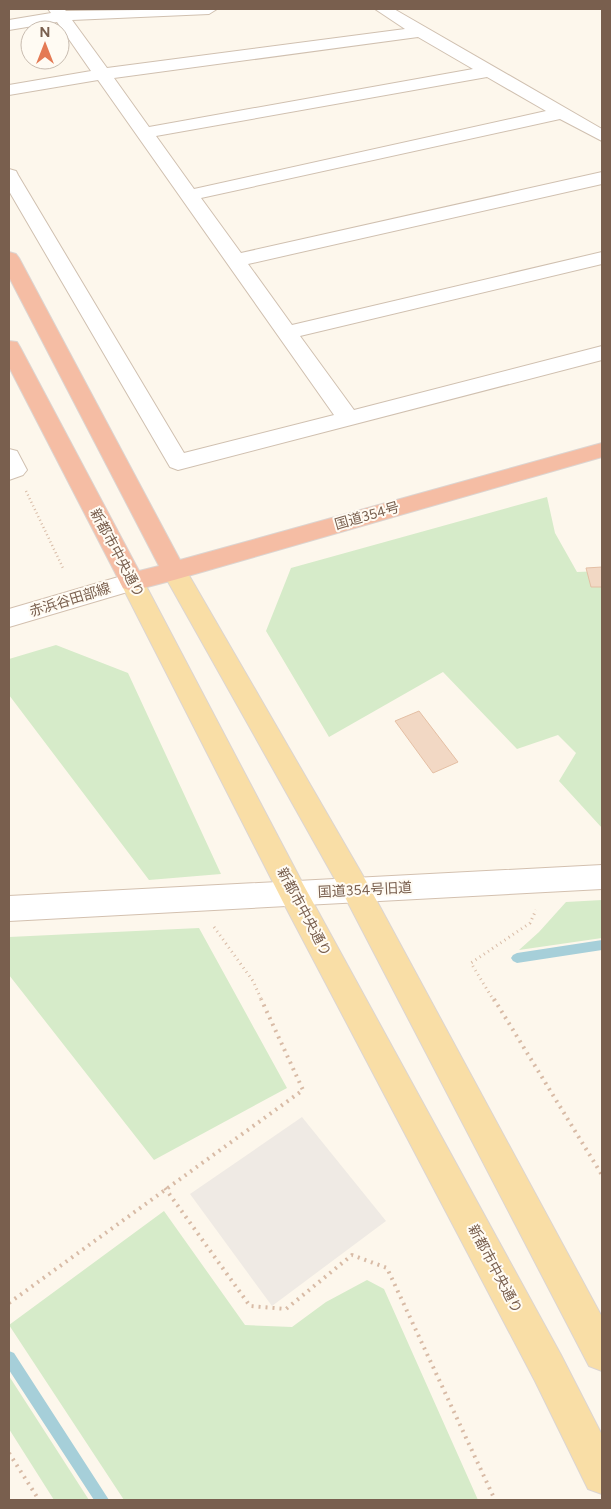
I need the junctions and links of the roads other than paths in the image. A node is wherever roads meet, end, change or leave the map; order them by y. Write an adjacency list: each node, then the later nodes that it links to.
1 (209, 9): 3 (street)
2 (383, 9): 5 (street)
3 (59, 13): 4 (street); 7 (street)
4 (9, 25)
5 (422, 32): 6 (street); 7 (street)
6 (491, 72): 9 (street); 10 (street)
7 (101, 74): 8 (street); 10 (street)
8 (9, 90)
9 (564, 113): 11 (street); 14 (street)
10 (145, 133): 14 (street)
11 (602, 136)
12 (9, 175): 21 (street)
13 (602, 178): 17 (street)
14 (191, 195): 17 (street)
15 (9, 258): 23 (highway)
16 (602, 258): 18 (street)
17 (238, 260): 18 (street)
18 (288, 332): 21 (street)
19 (9, 347): 24 (highway, 新都市中央通り)
20 (602, 353): 21 (street)
21 (348, 418)
22 (602, 450): 23 (highway, 国道354号)
23 (174, 570): 24 (highway, 国道354号); 27 (main road)
24 (132, 582): 25 (street, 赤浜谷田部線); 28 (main road, 新都市中央通り)
25 (9, 618)
26 (602, 877): 27 (street, 国道354号旧道)
27 (356, 890): 28 (street, 国道354号旧道); 30 (main road)
28 (293, 893): 29 (street, 国道354号旧道); 31 (main road, 新都市中央通り)
29 (9, 910)
30 (602, 1353)
31 (602, 1475)

